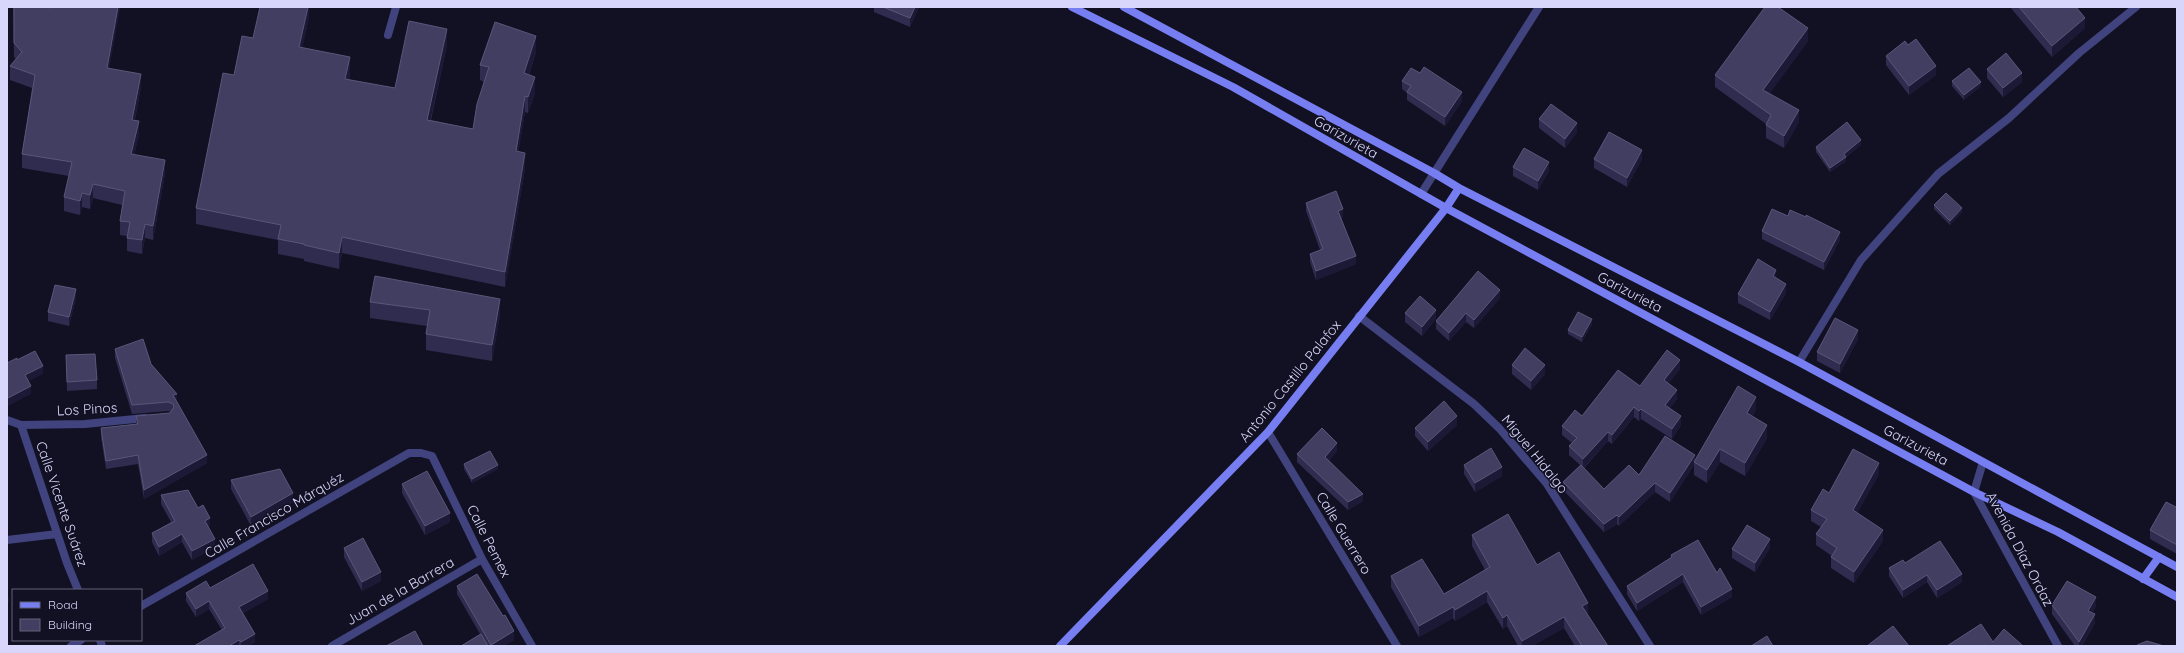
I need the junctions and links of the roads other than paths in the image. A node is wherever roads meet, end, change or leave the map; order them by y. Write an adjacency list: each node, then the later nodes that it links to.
1 (396, 7): 6 (street)
2 (1072, 7): 9 (main road, Garizurieta)
3 (1124, 7): 7 (main road, Garizurieta)
4 (1539, 7): 7 (street)
5 (2136, 7): 12 (street)
6 (388, 35)
7 (1434, 173): 8 (main road, Garizurieta); 9 (street)
8 (1458, 188): 10 (main road, Antonio Castillo Palafox); 12 (main road, Garizurieta)
9 (1421, 194): 10 (main road, Garizurieta)
10 (1446, 208): 11 (main road, Antonio Castillo Palafox); 19 (main road, Garizurieta)
11 (1359, 316): 16 (main road, Antonio Castillo Palafox); 33 (street, Miguel Hidalgo)
12 (1798, 362): 18 (main road, Garizurieta)
13 (154, 417): 15 (street, Los Pinos)
14 (7, 420): 15 (street, Los Pinos)
15 (22, 425): 20 (street, Calle Vicente Suárez)
16 (1268, 432): 31 (main road, Antonio Castillo Palafox); 32 (street, Calle Guerrero)
17 (420, 453): 23 (street, Calle Pemex); 28 (street, Calle Francisco Márquéz)
18 (1983, 462): 19 (street, Avenida Díaz Ordaz); 22 (main road, Garizurieta)
19 (1974, 492): 25 (main road, Garizurieta); 34 (street, Avenida Díaz Ordaz)
20 (57, 534): 21 (street); 26 (street, Calle Vicente Suárez)
21 (7, 540)
22 (2159, 557): 24 (main road, Garizurieta); 25 (main road)
23 (482, 558): 29 (street, Juan de la Barrera); 30 (street, Calle Pemex)
24 (2177, 567)
25 (2143, 579): 27 (main road, Garizurieta)
26 (78, 589)
27 (2177, 598)
28 (142, 605)
29 (332, 646)
30 (532, 646)
31 (1060, 646)
32 (1398, 646)
33 (1650, 646)
34 (2058, 646)

